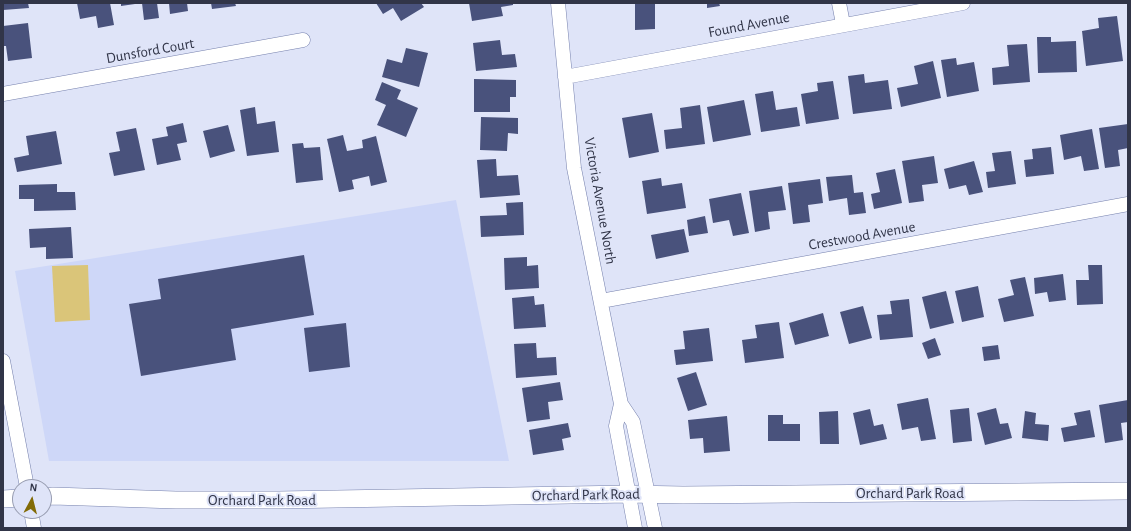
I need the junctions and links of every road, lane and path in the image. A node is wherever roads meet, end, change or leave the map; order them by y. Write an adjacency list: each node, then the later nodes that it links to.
1 (558, 3): 6 (street, Victoria Avenue North)
2 (839, 3): 4 (street)
3 (963, 3): 4 (street, Found Avenue)
4 (843, 24): 6 (street, Found Avenue)
5 (303, 40): 7 (street, Dunsford Court)
6 (565, 77): 9 (street, Victoria Avenue North)
7 (3, 94)
8 (1128, 204): 9 (street, Crestwood Avenue)
9 (601, 301): 11 (street, Victoria Avenue North)
10 (3, 361): 12 (street)
11 (621, 404): 14 (street, Victoria Avenue North); 15 (street, Victoria Avenue North)
12 (25, 479)
13 (1128, 491): 15 (street, Orchard Park Road)
14 (629, 494): 15 (street, Orchard Park Road); 16 (street, Orchard Park Road); 17 (street, Victoria Avenue North)
15 (648, 495): 18 (street, Victoria Avenue North)
16 (52, 497)
17 (636, 528)
18 (656, 528)

